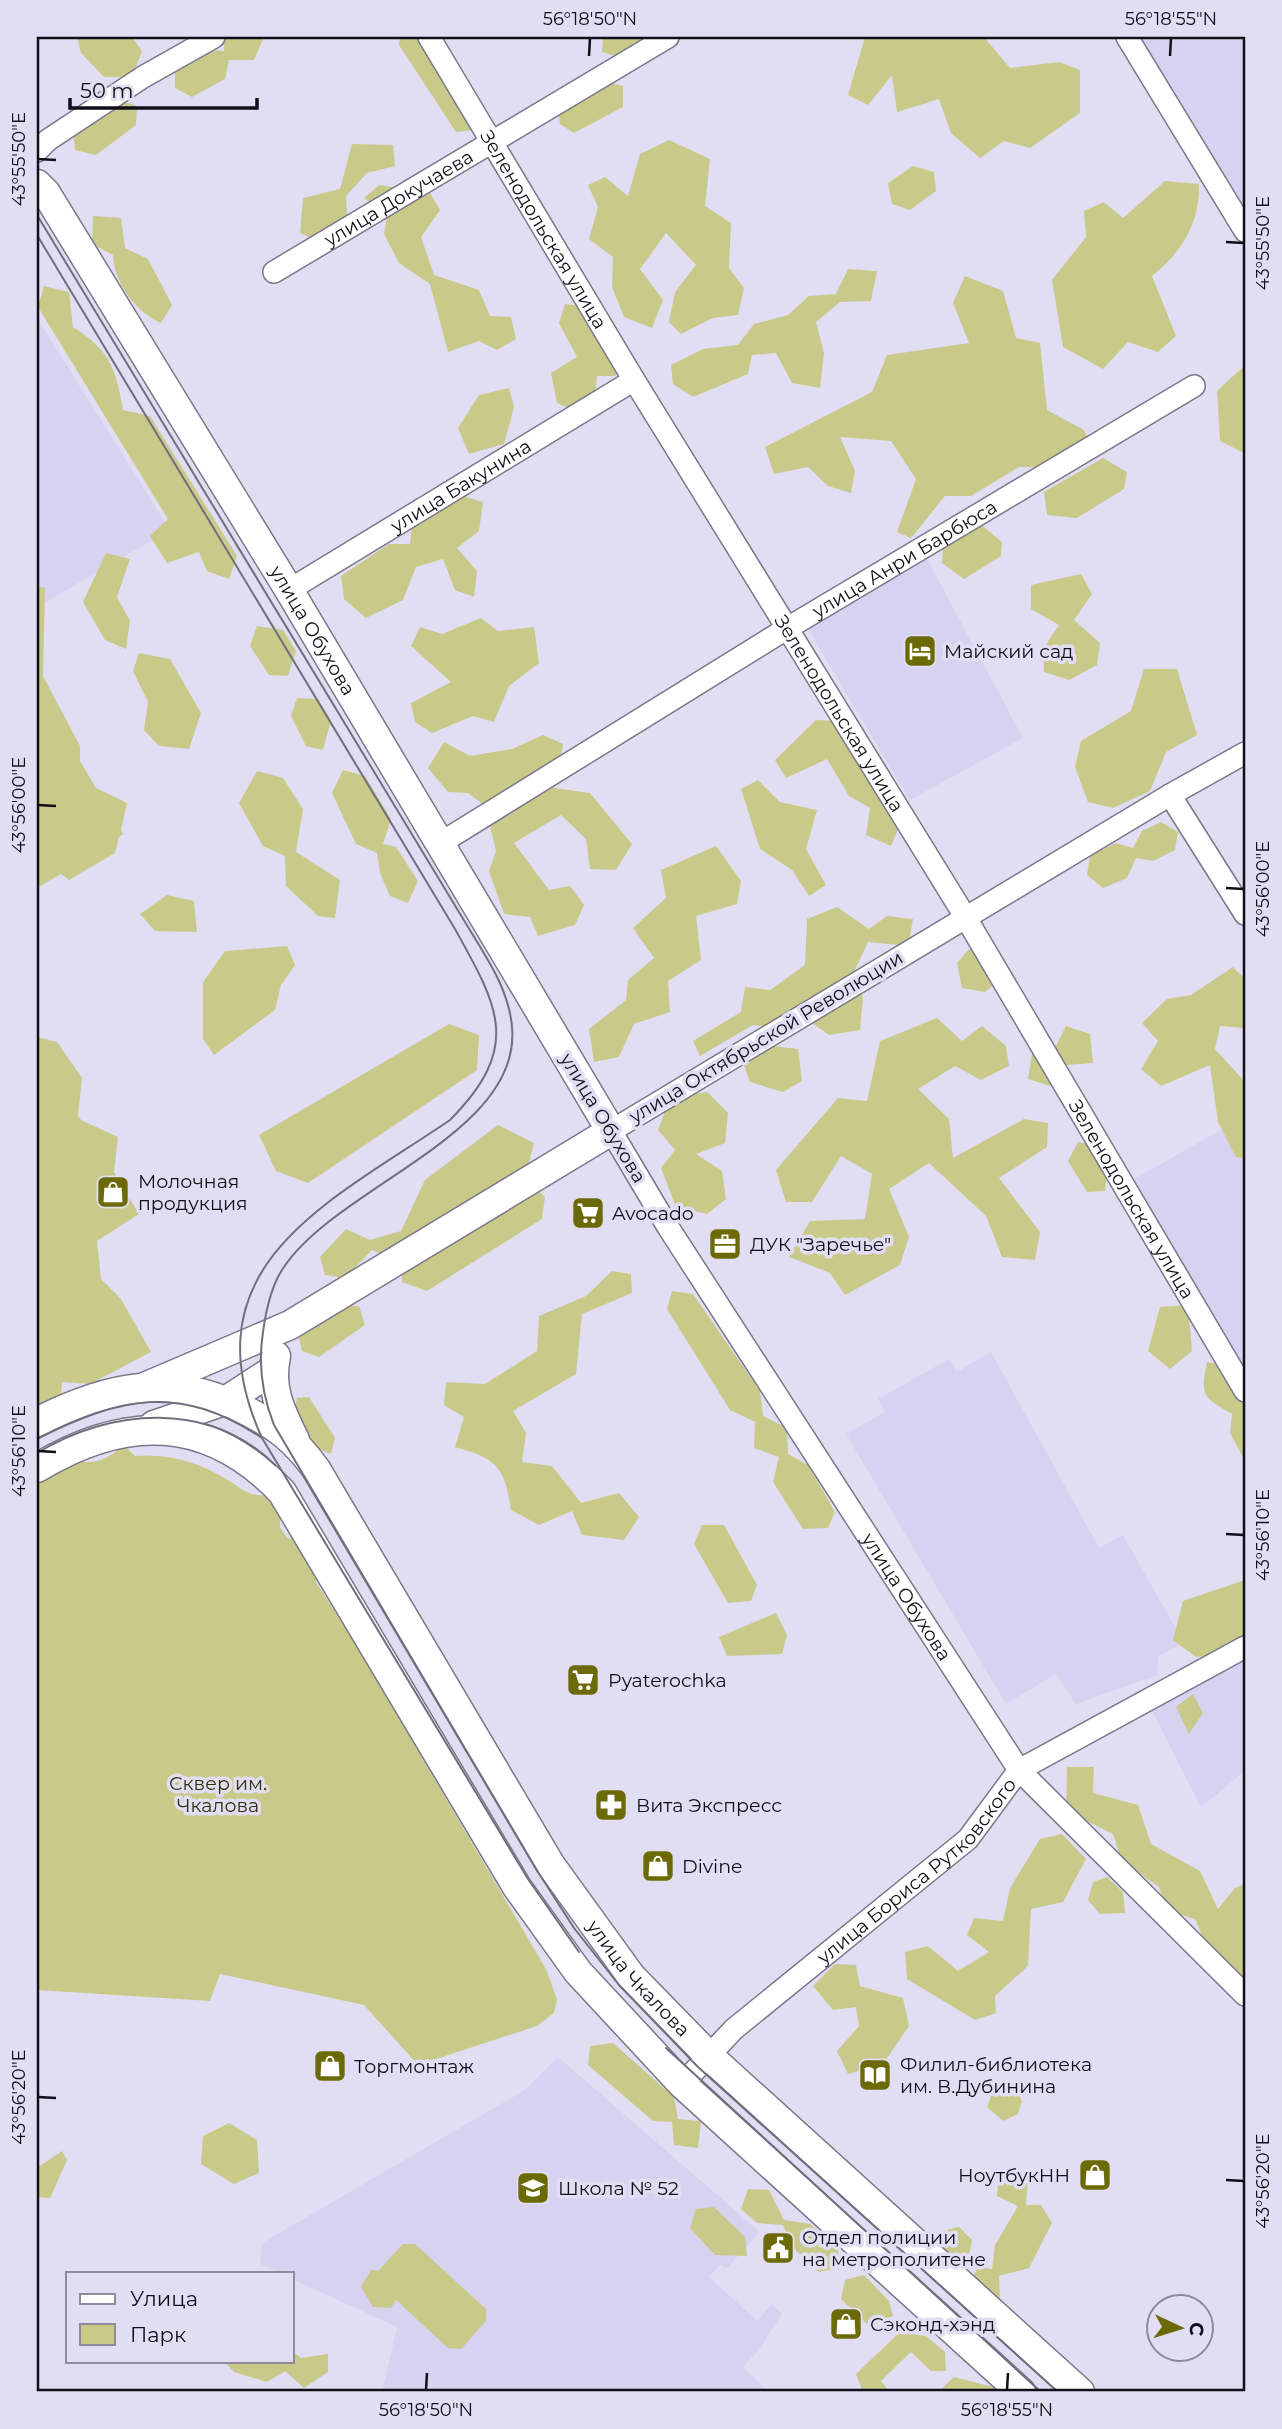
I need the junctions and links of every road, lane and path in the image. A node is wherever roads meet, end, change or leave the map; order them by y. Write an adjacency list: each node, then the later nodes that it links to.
1 (214, 37): 6 (street)
2 (429, 37): 5 (street, Зеленодольская улица)
3 (668, 37): 5 (street, улица Докучаева)
4 (1127, 37): 8 (street)
5 (491, 144): 9 (street, улица Докучаева); 10 (street, Зеленодольская улица)
6 (37, 151)
7 (37, 184): 12 (main road, улица Обухова)
8 (1245, 231)
9 (274, 272)
10 (634, 380): 12 (street, улица Бакунина); 13 (street, Зеленодольская улица)
11 (1194, 386): 13 (street, улица Анри Барбюса)
12 (289, 590): 16 (main road, улица Обухова)
13 (786, 629): 16 (street, улица Анри Барбюса); 18 (street, Зеленодольская улица)
14 (1245, 754): 15 (street, улица Октябрьской Революции)
15 (1170, 795): 17 (street); 18 (street, улица Октябрьской Революции)
16 (439, 844): 19 (main road, улица Обухова)
17 (1245, 914)
18 (966, 918): 19 (street, улица Октябрьской Революции); 24 (street, Зеленодольская улица)
19 (611, 1130): 20 (main road, улица Октябрьской Революции); 32 (street, улица Обухова)
20 (290, 1325): 21 (main road, улица Октябрьской Революции); 22 (main road)
21 (228, 1352): 23 (main road, улица Октябрьской Революции); 25 (main road)
22 (273, 1370): 25 (main road); 28 (main road)
23 (147, 1386): 25 (main road); 26 (main road)
24 (1245, 1391)
25 (227, 1400): 27 (main road); 28 (main road); 29 (main road)
26 (37, 1422)
27 (142, 1430): 29 (main road); 30 (main road)
28 (297, 1443): 34 (main road, улица Чкалова)
29 (229, 1448): 35 (main road, улица Чкалова)
30 (37, 1468)
31 (1245, 1647): 32 (street, улица Бориса Рутковского)
32 (1019, 1770): 33 (street, улица Обухова); 34 (street, улица Бориса Рутковского)
33 (1245, 1995)
34 (709, 2056): 35 (street, улица Бориса Рутковского); 37 (main road, улица Чкалова)
35 (682, 2084): 36 (main road, улица Чкалова)
36 (1021, 2392)
37 (1080, 2392)

